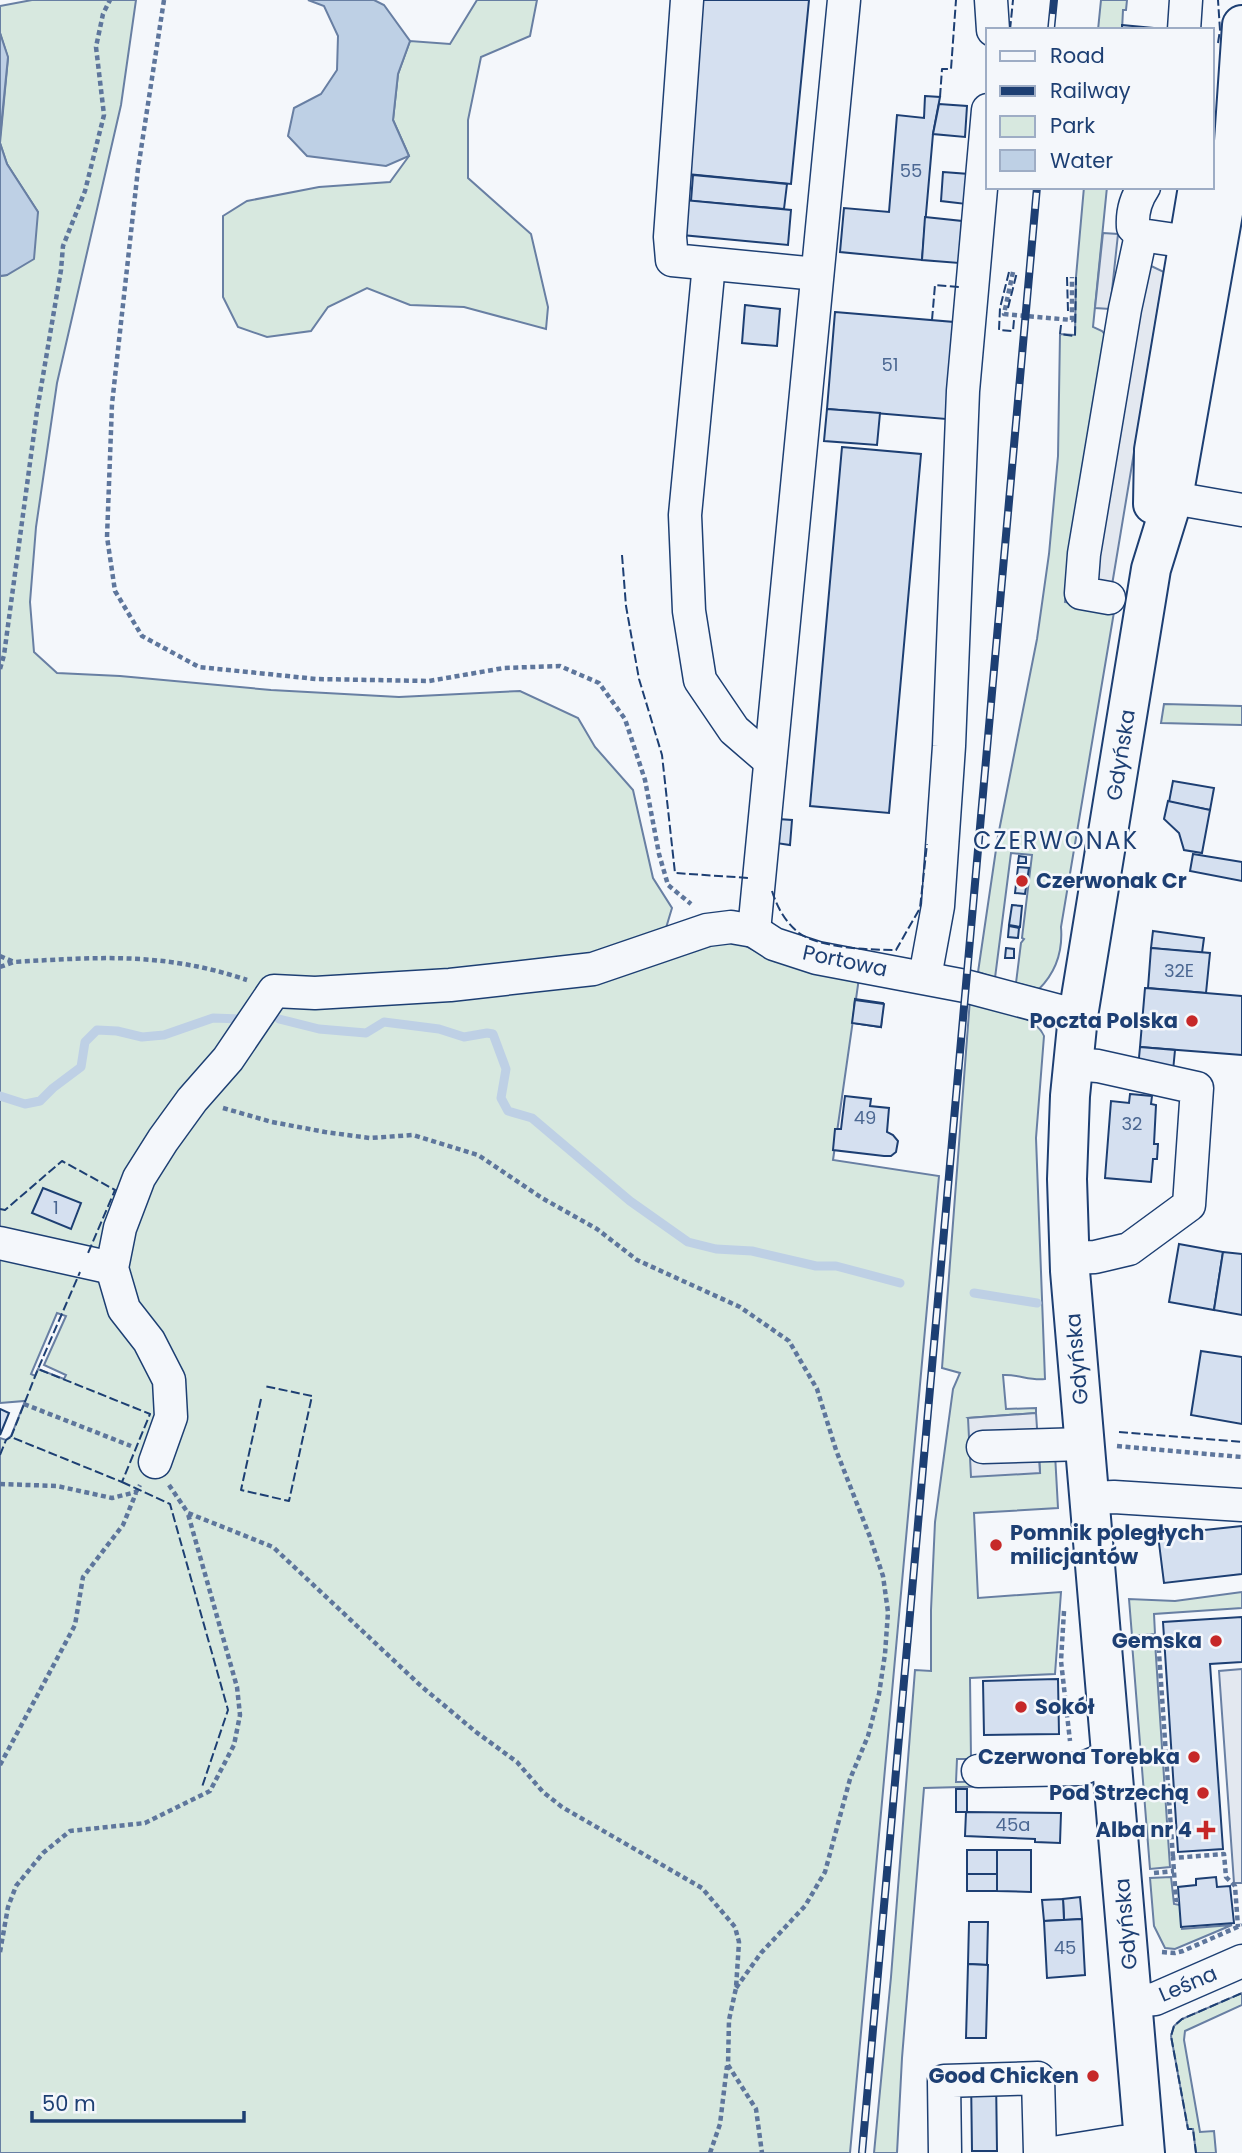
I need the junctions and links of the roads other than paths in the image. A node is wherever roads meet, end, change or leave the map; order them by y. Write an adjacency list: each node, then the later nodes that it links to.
1 (687, 0): 14 (street)
2 (844, 0): 15 (street)
3 (991, 0): 5 (street)
4 (1186, 0): 6 (street)
5 (993, 28)
6 (1184, 28)
7 (1241, 33): 8 (main road, Gdyńska); 13 (main road, Gdyńska)
8 (1214, 109)
9 (986, 133): 21 (street)
10 (1142, 189): 12 (street)
11 (1198, 189): 13 (main road, Gdyńska)
12 (1141, 235): 13 (street); 18 (street)
13 (1202, 253): 16 (main road, Gdyńska)
14 (709, 264): 15 (street); 19 (street)
15 (817, 274): 19 (street)
16 (1163, 498): 17 (street); 22 (main road, Gdyńska)
17 (1242, 510)
18 (1109, 598)
19 (770, 761): 20 (street)
20 (742, 929): 21 (street, Portowa); 26 (street)
21 (925, 977): 22 (street, Portowa)
22 (1078, 1016): 23 (main road, Gdyńska)
23 (1073, 1064): 25 (main road, Gdyńska); 25 (street)
24 (0, 1244): 26 (street)
25 (1069, 1258): 27 (main road, Gdyńska)
26 (112, 1268): 29 (street)
27 (1084, 1444): 28 (street); 30 (main road, Gdyńska)
28 (983, 1447)
29 (145, 1455)
30 (1090, 1498): 31 (street); 32 (main road, Gdyńska)
31 (1242, 1505)
32 (1112, 1756): 33 (street); 35 (main road, Gdyńska)
33 (978, 1771)
34 (1242, 1961): 35 (street, Leśna)
35 (1132, 2001): 36 (main road, Gdyńska)
36 (1145, 2147): 39 (street)
37 (945, 2153): 38 (street)
38 (1040, 2153)
39 (1053, 2153)

